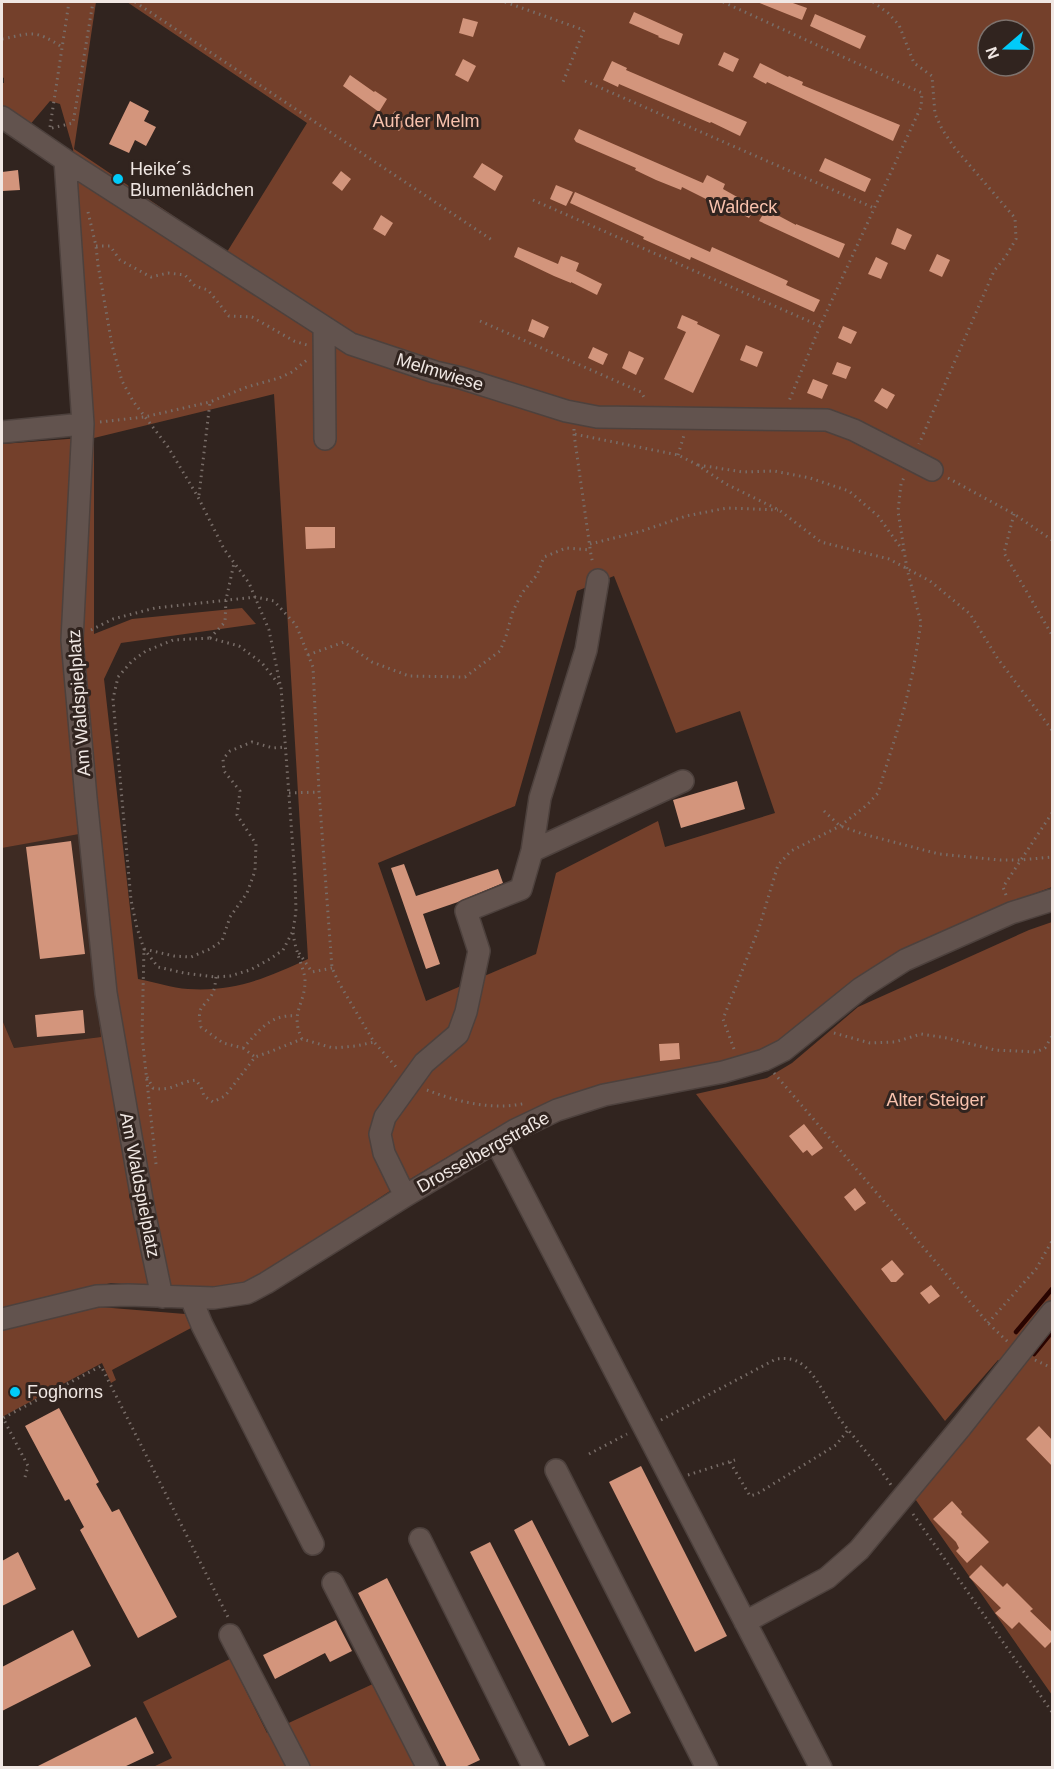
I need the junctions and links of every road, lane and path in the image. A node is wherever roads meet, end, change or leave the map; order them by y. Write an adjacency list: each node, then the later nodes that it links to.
1 (69, 2): 8 (path)
2 (93, 2): 8 (path)
3 (135, 2): 15 (path)
4 (506, 2): 10 (path)
5 (723, 2): 14 (path)
6 (873, 2): 29 (path)
7 (2, 39): 8 (path)
8 (62, 47)
9 (585, 81): 14 (path)
10 (563, 82)
11 (2, 117): 12 (street, Melmwiese)
12 (65, 160): 18 (street, Melmwiese); 25 (street, Am Waldspielplatz)
13 (533, 200): 17 (path)
14 (874, 208): 17 (path)
15 (492, 240)
16 (480, 321): 20 (path)
17 (820, 326): 23 (path)
18 (324, 327): 22 (path); 24 (street, Melmwiese); 28 (street)
19 (310, 353): 21 (path)
20 (646, 401)
21 (210, 402): 22 (path); 32 (path)
22 (144, 417): 25 (path); 32 (path)
23 (782, 419): 24 (street, Melmwiese); 29 (street, Melmwiese)
24 (573, 420): 27 (path); 27 (path)
25 (83, 424): 26 (street); 47 (street, Am Waldspielplatz)
26 (2, 432)
27 (574, 434): 30 (path); 36 (path)
28 (325, 439)
29 (912, 460): 31 (street, Melmwiese); 38 (path)
30 (696, 464): 33 (path); 38 (path)
31 (932, 470): 34 (path)
32 (198, 496): 40 (path)
33 (779, 510): 36 (path); 41 (path)
34 (1014, 514): 35 (path); 45 (path)
35 (1053, 540)
36 (590, 544): 37 (path)
37 (590, 550): 39 (path); 48 (path)
38 (904, 553): 41 (path)
39 (591, 555)
40 (234, 562): 43 (path); 44 (path)
41 (907, 569): 50 (path); 57 (path)
42 (598, 580): 58 (street)
43 (256, 597): 44 (path); 48 (path); 49 (path)
44 (226, 600): 46 (path); 47 (path)
45 (1053, 635)
46 (210, 638): 49 (path); 64 (path)
47 (72, 640): 84 (street, Am Waldspielplatz)
48 (308, 655): 53 (path)
49 (281, 687): 51 (path)
50 (1053, 730)
51 (285, 747): 54 (path); 64 (path)
52 (683, 781): 58 (street)
53 (319, 792): 54 (path); 66 (path)
54 (289, 793): 63 (path)
55 (824, 811): 57 (path)
56 (1053, 813): 60 (path)
57 (840, 826): 60 (path); 76 (path)
58 (532, 851): 78 (street)
59 (1053, 856): 60 (path)
60 (1020, 860): 62 (path)
61 (1053, 900): 62 (street, Drosselbergstraße)
62 (1011, 913): 75 (street, Drosselbergstraße)
63 (293, 931): 65 (path); 67 (path)
64 (144, 949): 67 (path); 77 (path)
65 (296, 949): 66 (path); 68 (path)
66 (332, 968): 72 (path)
67 (216, 977): 73 (path)
68 (297, 1016): 71 (path); 73 (path)
69 (831, 1032): 70 (path)
70 (1053, 1036)
71 (302, 1039): 72 (path); 74 (path)
72 (374, 1042): 78 (path)
73 (243, 1048): 74 (path)
74 (255, 1057): 77 (path)
75 (764, 1060): 76 (street, Drosselbergstraße); 88 (path)
76 (740, 1067): 80 (street, Drosselbergstraße)
77 (146, 1075): 81 (path)
78 (410, 1081): 79 (path); 82 (street)
79 (532, 1101)
80 (496, 1142): 82 (street, Drosselbergstraße); 91 (street)
81 (156, 1165)
82 (405, 1196): 85 (street, Drosselbergstraße)
83 (1053, 1241): 88 (path)
84 (162, 1297): 85 (street, Drosselbergstraße); 87 (street, Drosselbergstraße)
85 (191, 1298): 99 (street)
86 (1053, 1312): 89 (street)
87 (2, 1319)
88 (988, 1323): 89 (path)
89 (1019, 1353): 97 (street)
90 (2, 1419): 95 (path); 102 (path)
91 (643, 1426): 92 (path); 93 (path); 96 (street)
92 (848, 1430): 96 (path); 97 (path)
93 (589, 1454)
94 (556, 1470): 107 (street)
95 (25, 1477)
96 (671, 1480): 101 (street)
97 (901, 1499): 101 (street); 103 (path)
98 (420, 1539): 106 (street)
99 (313, 1545)
100 (333, 1582): 105 (street)
101 (745, 1622): 108 (street)
102 (230, 1629): 104 (street)
103 (1053, 1712)
104 (299, 1767)
105 (428, 1767)
106 (534, 1767)
107 (706, 1767)
108 (821, 1767)

